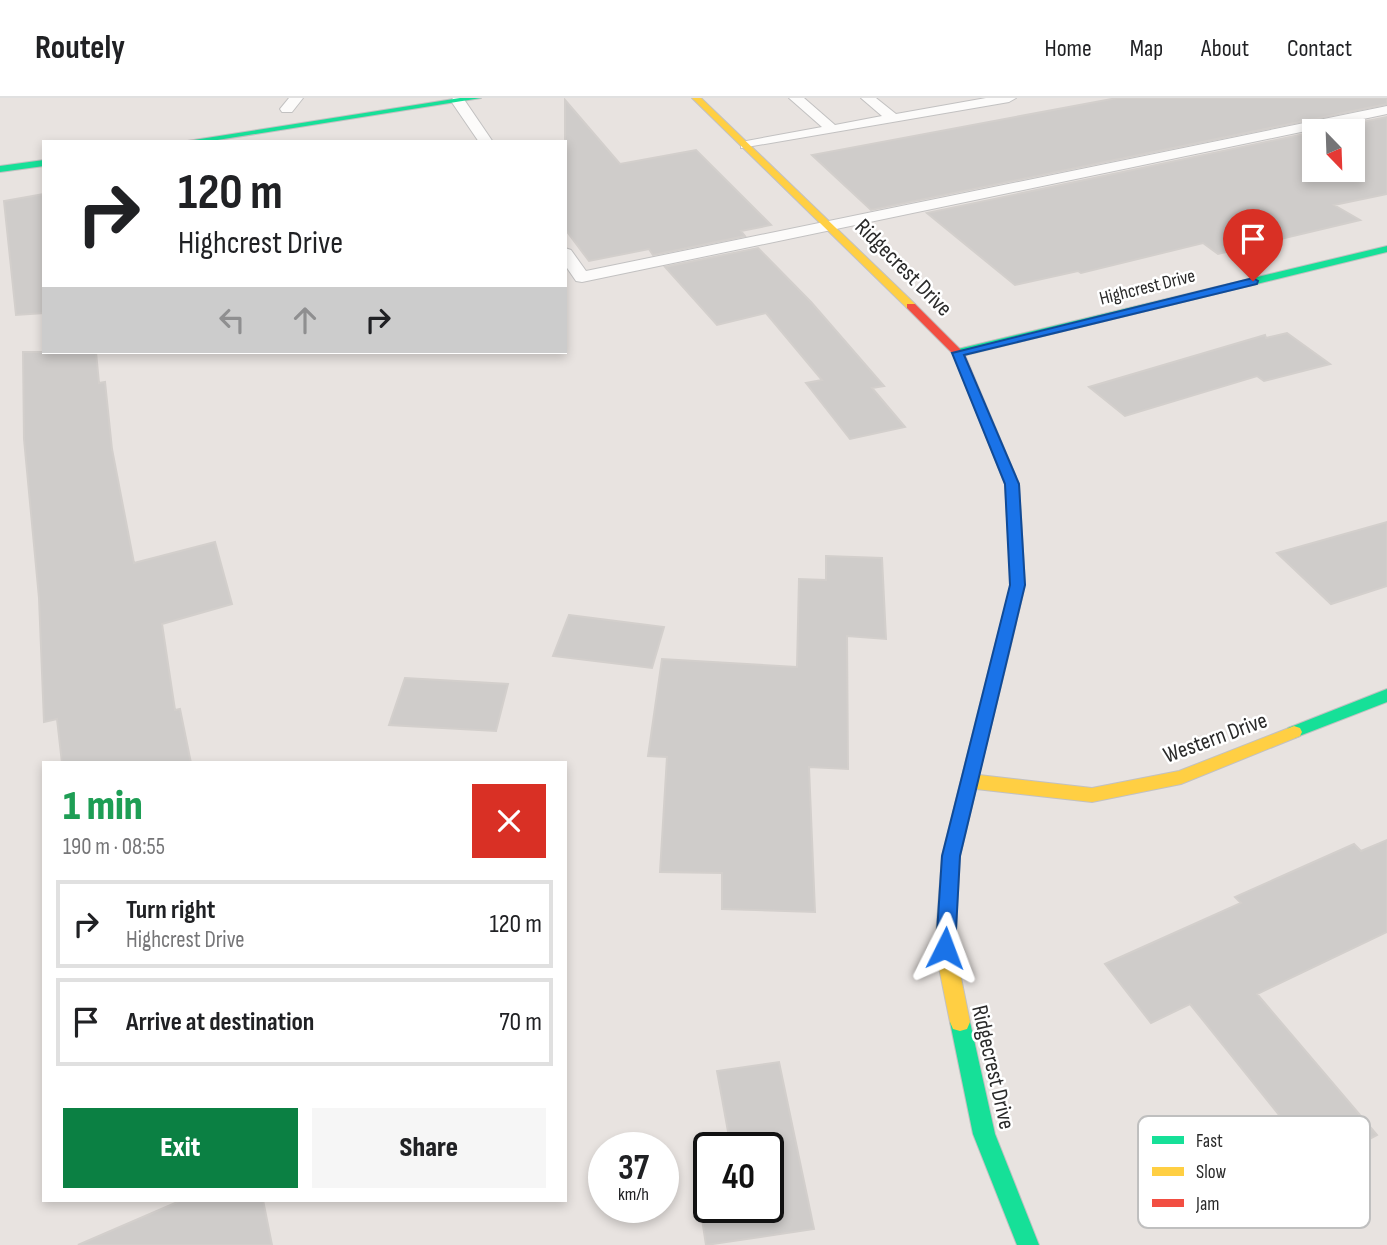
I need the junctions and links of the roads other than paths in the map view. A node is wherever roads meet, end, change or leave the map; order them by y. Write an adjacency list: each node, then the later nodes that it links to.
1 (477, 98): 7 (street)
2 (696, 98): 14 (street, Ridgecrest Drive)
3 (796, 98): 11 (lane)
4 (868, 98): 10 (lane)
5 (944, 98): 8 (lane)
6 (1009, 98): 8 (lane)
7 (458, 101): 12 (street); 13 (lane)
8 (957, 107): 10 (lane)
9 (1387, 110): 17 (lane)
10 (894, 119): 11 (lane)
11 (833, 130): 14 (lane)
12 (198, 140)
13 (485, 140)
14 (746, 145): 17 (street, Ridgecrest Drive)
15 (42, 163): 16 (street)
16 (0, 169)
17 (831, 226): 19 (lane); 20 (street, Ridgecrest Drive)
18 (1387, 249): 20 (street, Highcrest Drive)
19 (567, 256)
20 (958, 353): 22 (street, Ridgecrest Drive)
21 (1387, 695): 22 (street, Western Drive)
22 (968, 781): 23 (street, Ridgecrest Drive)
23 (1028, 1245)

